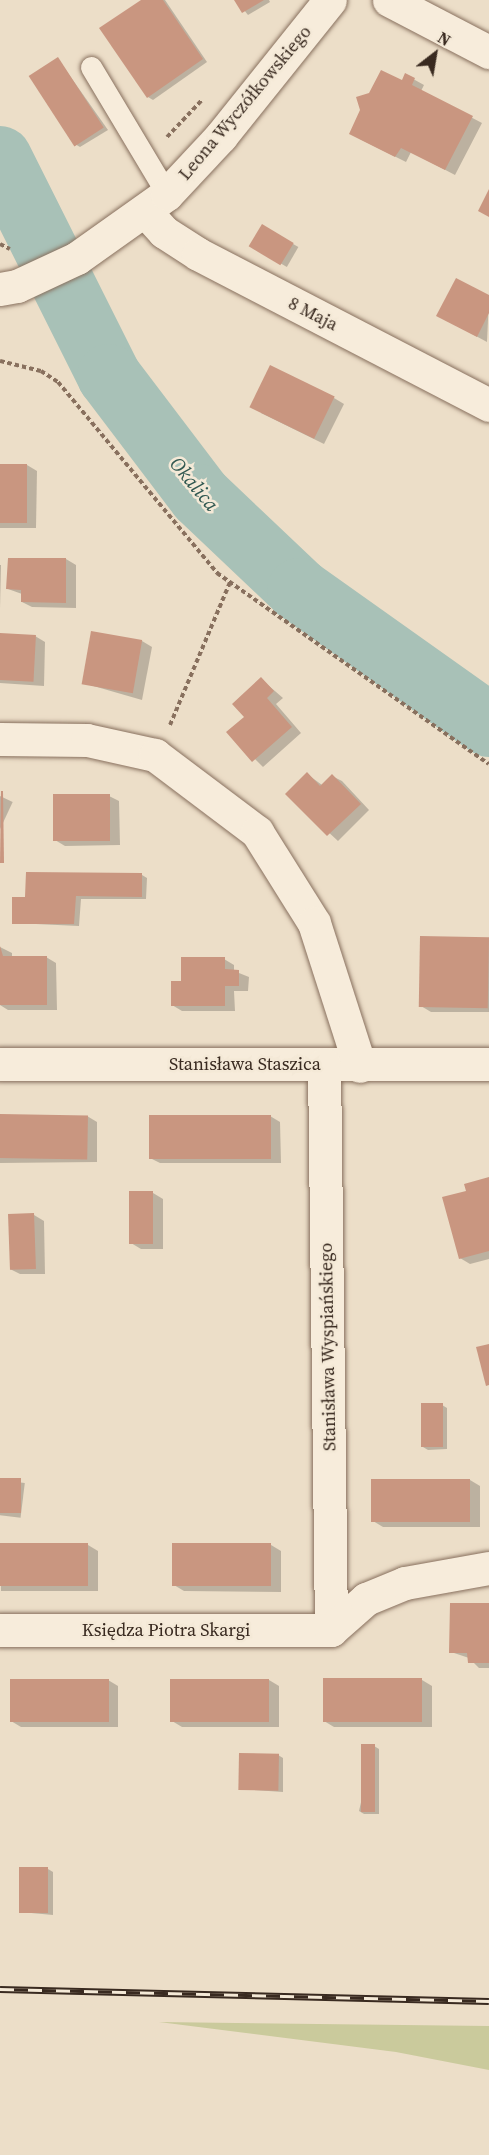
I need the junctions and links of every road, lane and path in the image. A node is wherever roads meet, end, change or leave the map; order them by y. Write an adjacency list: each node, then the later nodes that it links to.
1 (330, 0): 5 (street, Leona Wyczółkowskiego)
2 (389, 0): 3 (street)
3 (489, 52)
4 (91, 67): 5 (lane)
5 (156, 202): 6 (street, Leona Wyczółkowskiego); 8 (street, 8 Maja)
6 (0, 289)
7 (0, 361): 9 (path)
8 (489, 405)
9 (230, 582): 11 (path); 12 (path)
10 (0, 739): 11 (street)
11 (155, 755): 16 (street)
12 (489, 764)
13 (0, 1064): 14 (street, Stanisława Staszica)
14 (324, 1064): 16 (street, Stanisława Staszica); 19 (street, Stanisława Wyspiańskiego)
15 (489, 1064): 16 (street, Stanisława Staszica)
16 (360, 1066)
17 (489, 1568): 19 (street)
18 (0, 1630): 19 (street, Księdza Piotra Skargi)
19 (331, 1630)

